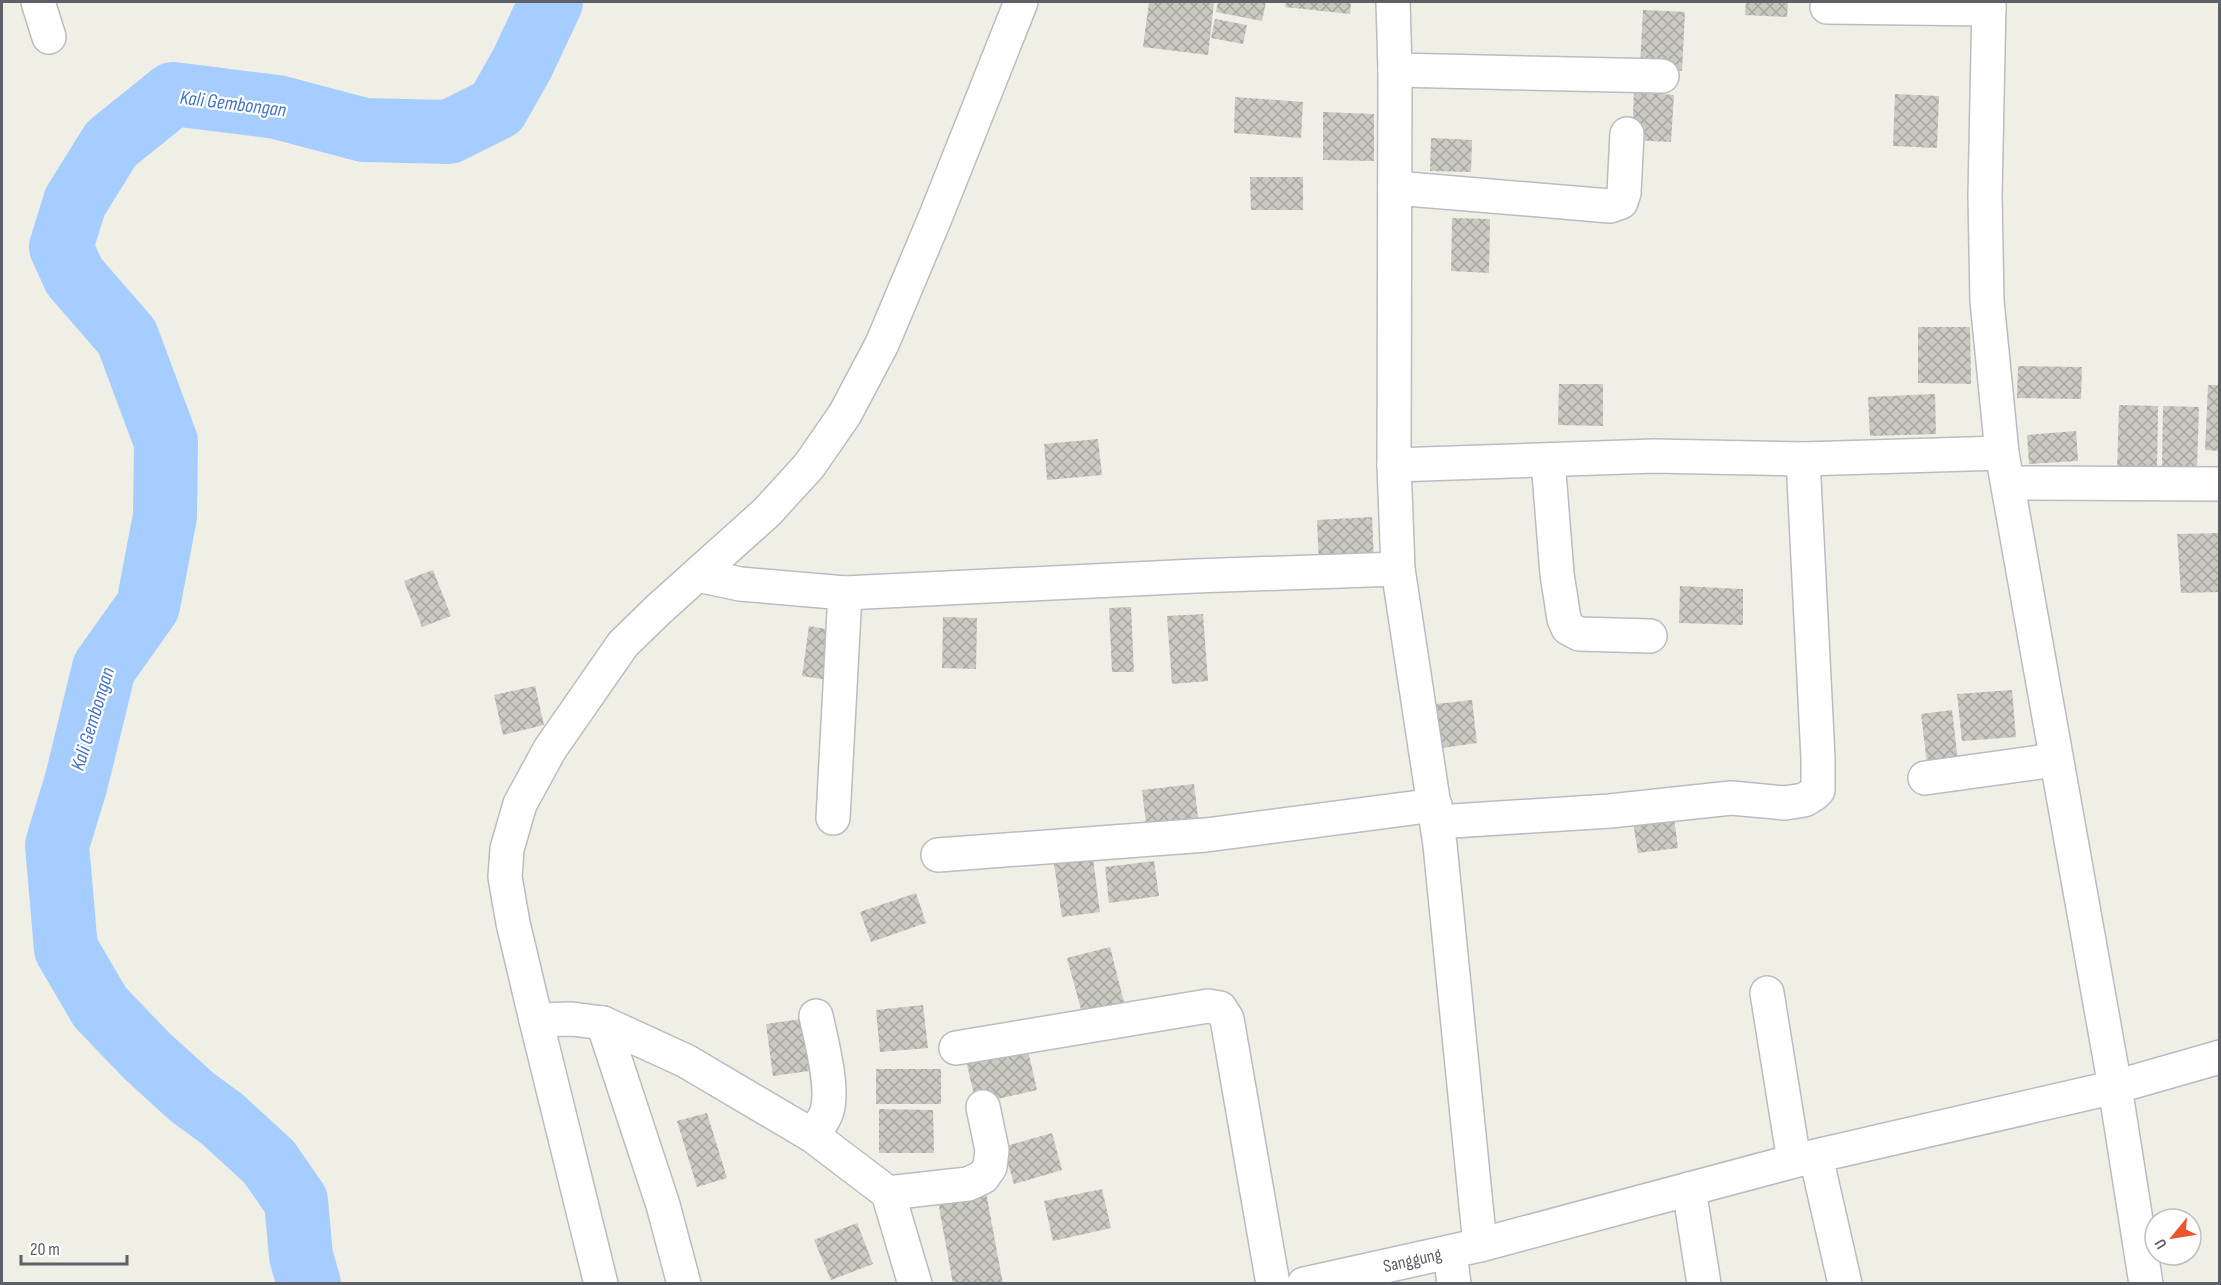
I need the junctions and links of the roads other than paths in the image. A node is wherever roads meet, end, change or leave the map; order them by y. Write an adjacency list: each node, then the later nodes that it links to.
1 (38, 2): 6 (street)
2 (1022, 2): 17 (street)
3 (1393, 2): 7 (street)
4 (1989, 5): 5 (street); 14 (street)
5 (1827, 7)
6 (49, 37)
7 (1395, 70): 8 (street); 10 (street)
8 (1662, 76)
9 (1627, 134): 10 (street)
10 (1395, 188): 13 (street)
11 (1803, 459): 12 (street); 14 (street); 22 (street)
12 (1548, 460): 13 (street); 19 (street)
13 (1394, 465): 16 (street)
14 (2006, 468): 15 (street); 20 (street)
15 (2220, 484)
16 (1398, 569): 18 (street); 22 (street)
17 (698, 575): 18 (street); 27 (street)
18 (845, 593): 23 (street)
19 (1650, 636)
20 (2055, 760): 21 (street); 31 (street)
21 (1925, 778)
22 (1436, 814): 24 (street); 37 (street)
23 (833, 818)
24 (938, 855)
25 (1767, 993): 34 (street)
26 (816, 1016): 33 (street)
27 (536, 1020): 28 (street); 38 (street)
28 (603, 1023): 33 (street); 39 (street)
29 (956, 1048): 41 (street)
30 (2220, 1057): 31 (street, Sanggung)
31 (2115, 1088): 34 (street, Sanggung); 46 (street)
32 (983, 1107): 36 (street)
33 (813, 1136): 36 (street)
34 (1805, 1159): 35 (street, Sanggung); 45 (street)
35 (1689, 1189): 37 (street, Sanggung); 44 (street)
36 (888, 1193): 40 (street)
37 (1465, 1248): 42 (street, Sanggung); 43 (street)
38 (601, 1284)
39 (684, 1284)
40 (915, 1284)
41 (1273, 1284)
42 (1304, 1284)
43 (1454, 1284)
44 (1704, 1284)
45 (1845, 1284)
46 (2146, 1284)

